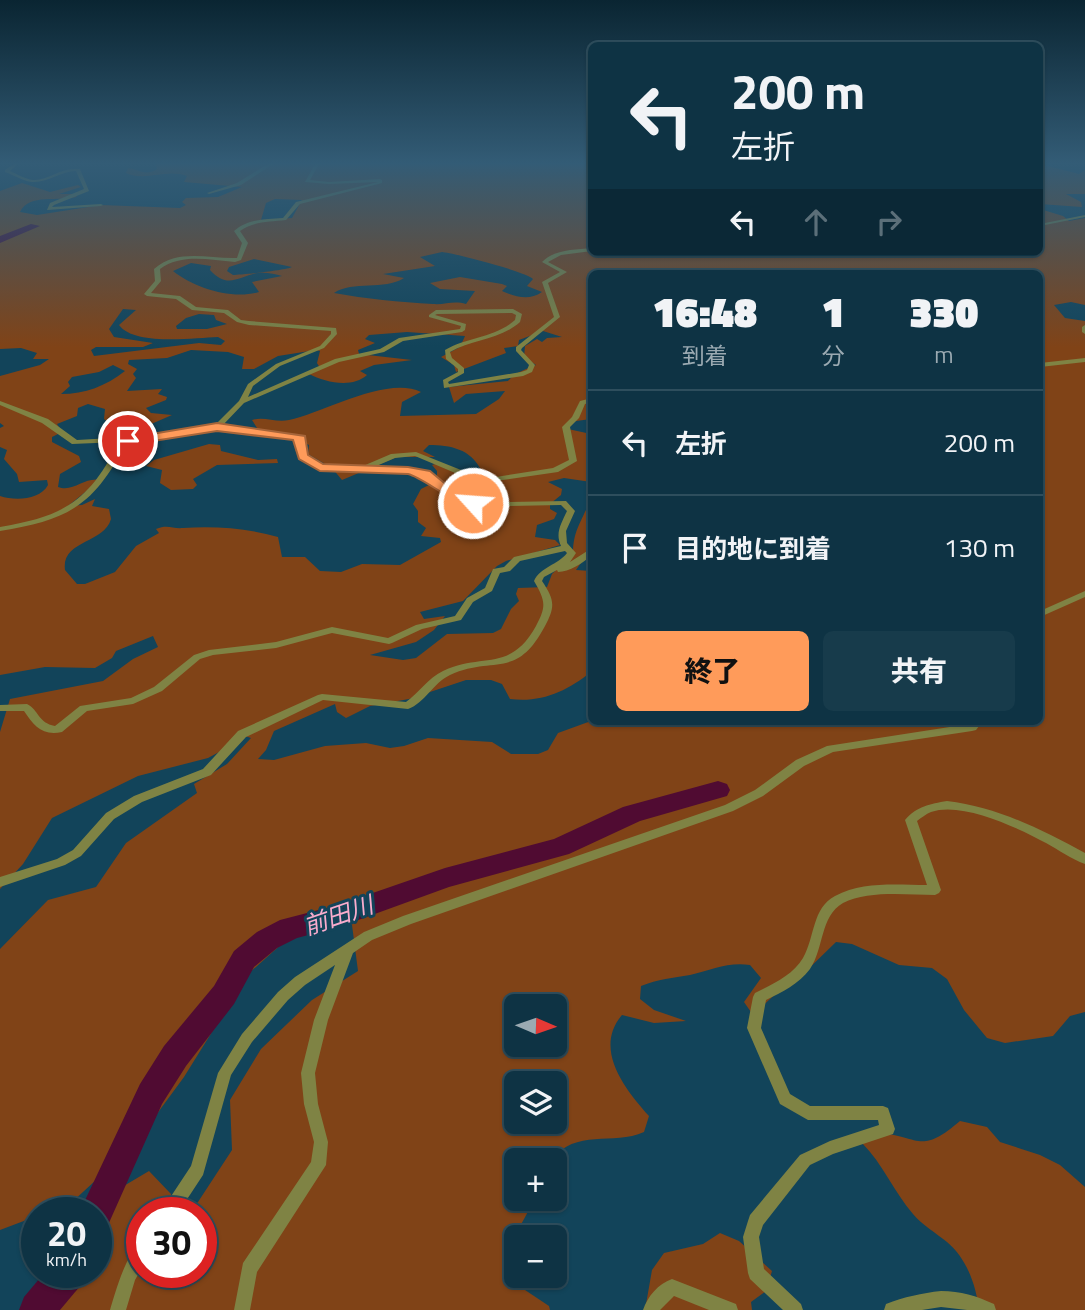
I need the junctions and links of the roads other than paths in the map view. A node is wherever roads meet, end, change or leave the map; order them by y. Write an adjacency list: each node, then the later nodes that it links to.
1 (247, 225): 6 (street)
2 (588, 250): 6 (street)
3 (1085, 360): 4 (street)
4 (1043, 365)
5 (588, 401): 10 (street)
6 (242, 402): 8 (street)
7 (0, 403): 9 (street)
8 (217, 427): 9 (street); 10 (street)
9 (123, 441): 11 (street)
10 (359, 470): 12 (street)
11 (0, 529)
12 (565, 548): 14 (street); 17 (street)
13 (588, 554): 14 (street)
14 (538, 582): 20 (street)
15 (1085, 594): 16 (street)
16 (1043, 613)
17 (0, 708)
18 (974, 725): 21 (street)
19 (1085, 859): 28 (street)
20 (0, 882)
21 (348, 948): 22 (street); 25 (street)
22 (179, 1197)
23 (126, 1284): 24 (street)
24 (118, 1310)
25 (242, 1310)
26 (651, 1310): 27 (street)
27 (730, 1310)
28 (795, 1310)
29 (892, 1310): 30 (street)
30 (988, 1310)

